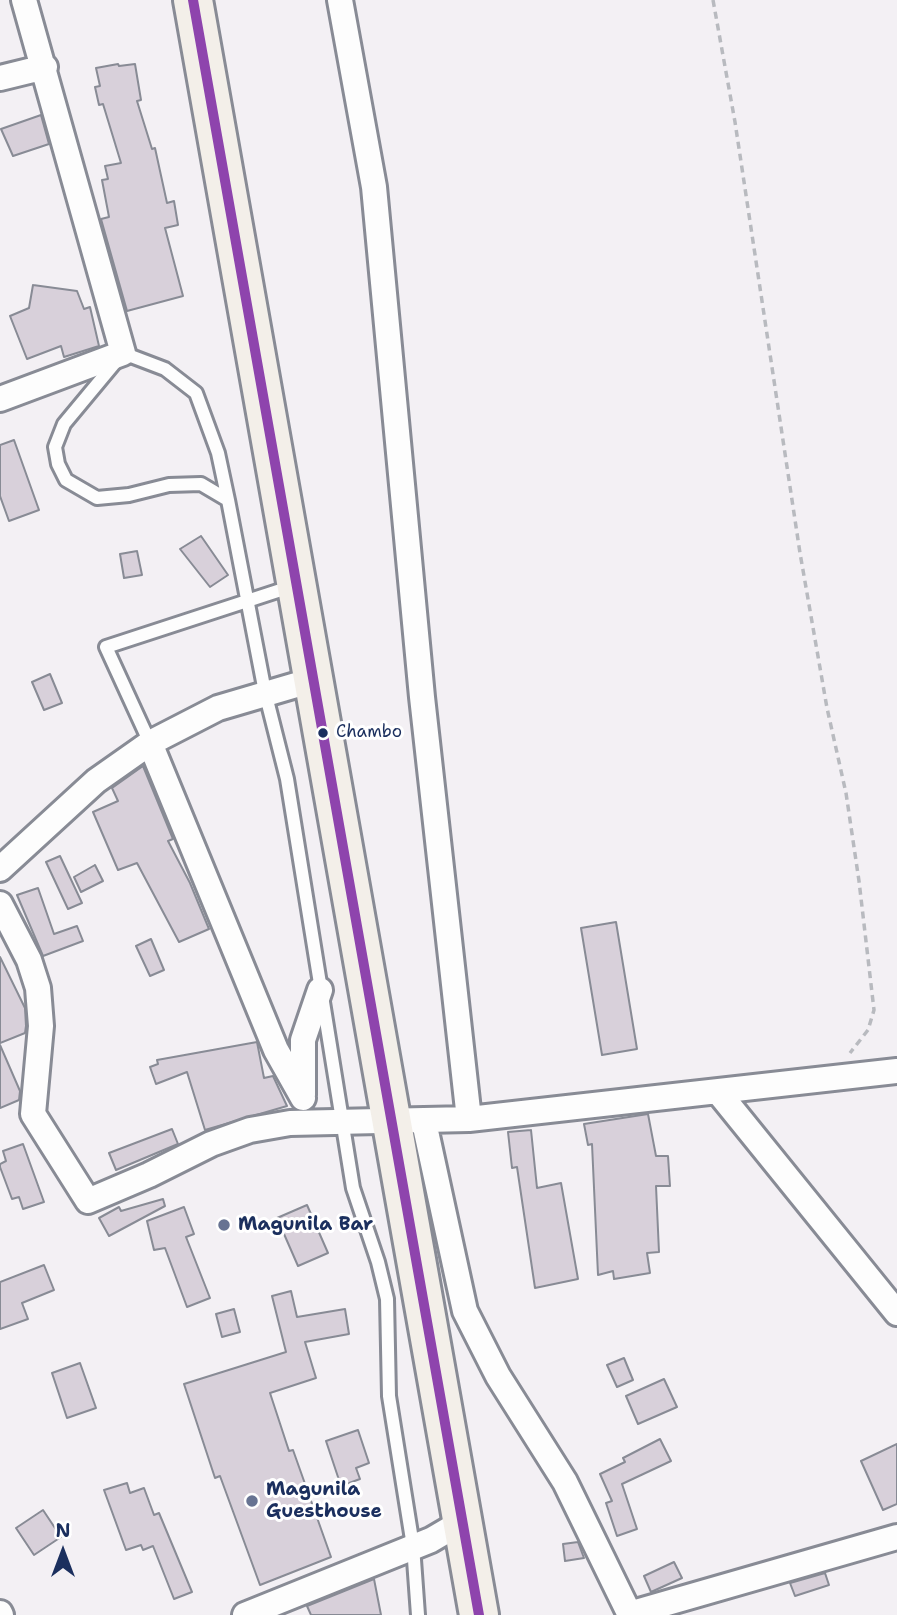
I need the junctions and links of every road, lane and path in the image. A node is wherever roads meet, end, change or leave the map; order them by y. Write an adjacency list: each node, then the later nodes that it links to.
1 (24, 0): 5 (street)
2 (193, 0): 10 (highway)
3 (340, 0): 22 (street)
4 (713, 0): 19 (path)
5 (45, 67): 6 (street); 7 (street)
6 (0, 78)
7 (123, 353): 8 (street); 9 (lane); 9 (lane)
8 (0, 399)
9 (228, 500): 11 (lane)
10 (296, 585): 11 (lane); 12 (highway)
11 (246, 601): 13 (lane); 14 (lane)
12 (313, 680): 13 (street); 24 (highway)
13 (265, 692): 14 (street); 17 (lane)
14 (150, 743): 15 (street); 21 (street)
15 (0, 869)
16 (0, 904): 25 (street)
17 (320, 990): 21 (street); 23 (lane)
18 (897, 1071): 19 (street)
19 (827, 1078): 20 (street)
20 (719, 1093): 22 (street); 26 (street)
21 (303, 1098): 25 (street)
22 (470, 1119): 24 (street)
23 (342, 1121): 24 (street); 25 (street); 29 (lane)
24 (407, 1122): 27 (highway); 33 (street)
25 (307, 1123)
26 (897, 1313)
27 (460, 1523): 29 (street); 32 (highway)
28 (897, 1537): 33 (street)
29 (413, 1546): 30 (street); 31 (lane)
30 (245, 1615)
31 (418, 1615)
32 (479, 1615)
33 (629, 1615)

